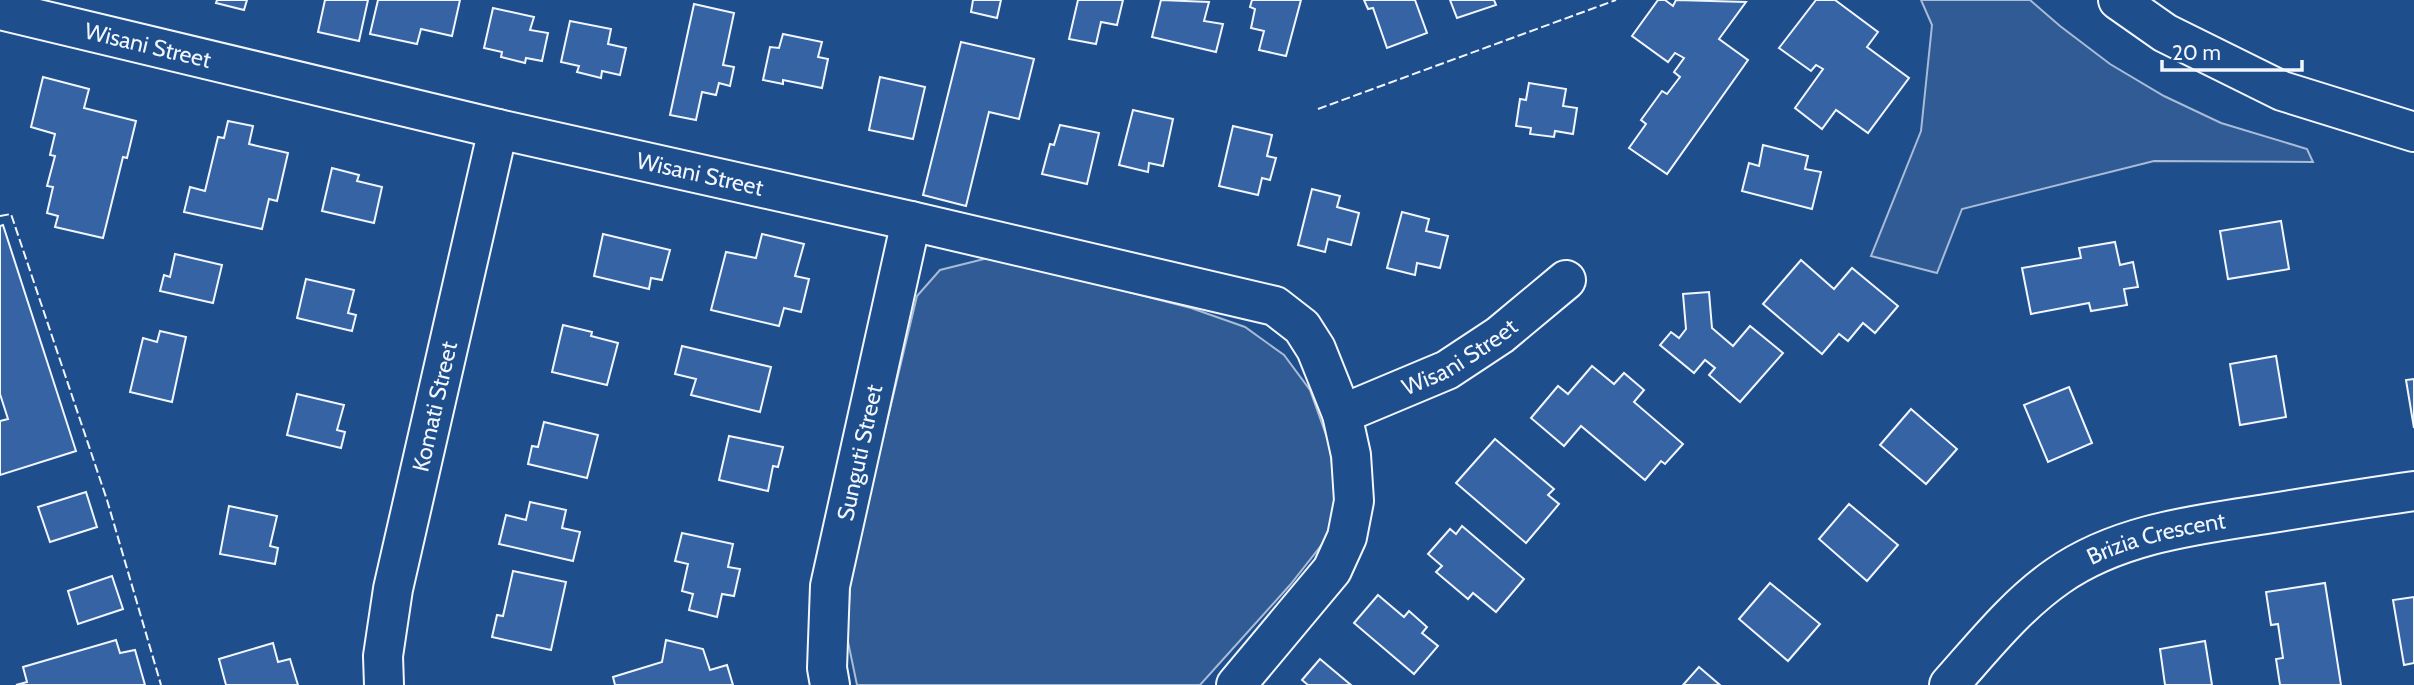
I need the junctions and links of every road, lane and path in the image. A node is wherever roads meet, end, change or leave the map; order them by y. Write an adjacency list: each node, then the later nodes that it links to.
1 (2118, 0): 4 (street)
2 (0, 10): 3 (street, Wisani Street)
3 (498, 129): 5 (street, Wisani Street); 9 (street, Komati Street)
4 (2414, 132)
5 (911, 221): 7 (street, Wisani Street); 10 (street, Sunguti Street)
6 (1566, 280): 7 (street, Wisani Street)
7 (1342, 414): 11 (street, Wisani Street)
8 (2414, 491): 12 (street, Brizia Crescent)
9 (384, 685)
10 (830, 685)
11 (1236, 685)
12 (1949, 685)

